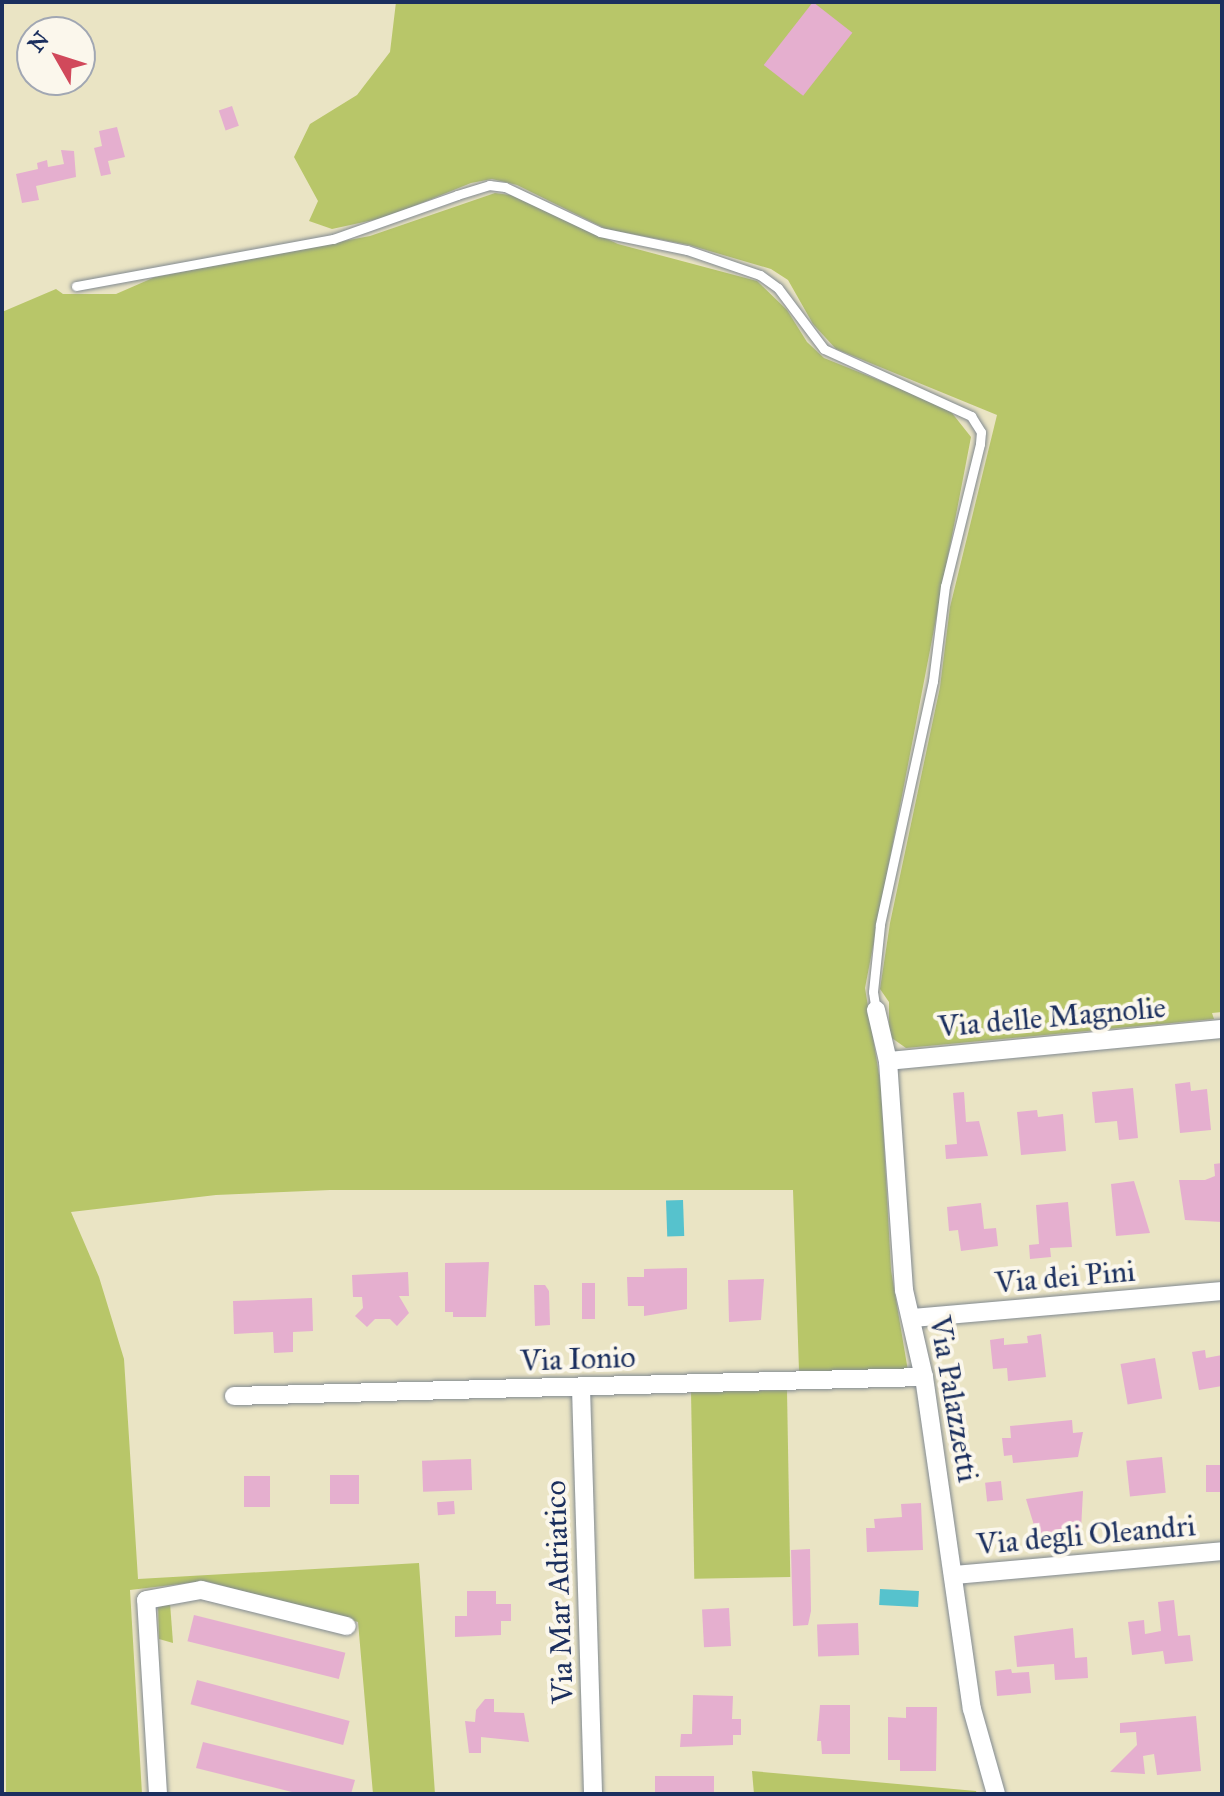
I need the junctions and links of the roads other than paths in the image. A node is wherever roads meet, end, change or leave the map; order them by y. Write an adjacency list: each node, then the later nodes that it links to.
1 (76, 286): 2 (lane)
2 (876, 1010): 4 (street, Via Palazzetti)
3 (1222, 1029): 4 (street, Via delle Magnolie)
4 (888, 1061): 6 (street, Via Palazzetti)
5 (1222, 1291): 6 (street, Via dei Pini)
6 (913, 1318): 7 (street, Via Palazzetti)
7 (924, 1377): 8 (street, Via Ionio); 11 (street, Via Palazzetti)
8 (581, 1388): 9 (street, Via Ionio); 14 (street, Via Mar Adriatico)
9 (234, 1396)
10 (1222, 1551): 11 (street, Via degli Oleandri)
11 (955, 1575): 15 (street, Via Palazzetti)
12 (347, 1626): 13 (street)
13 (158, 1794)
14 (593, 1794)
15 (996, 1794)

